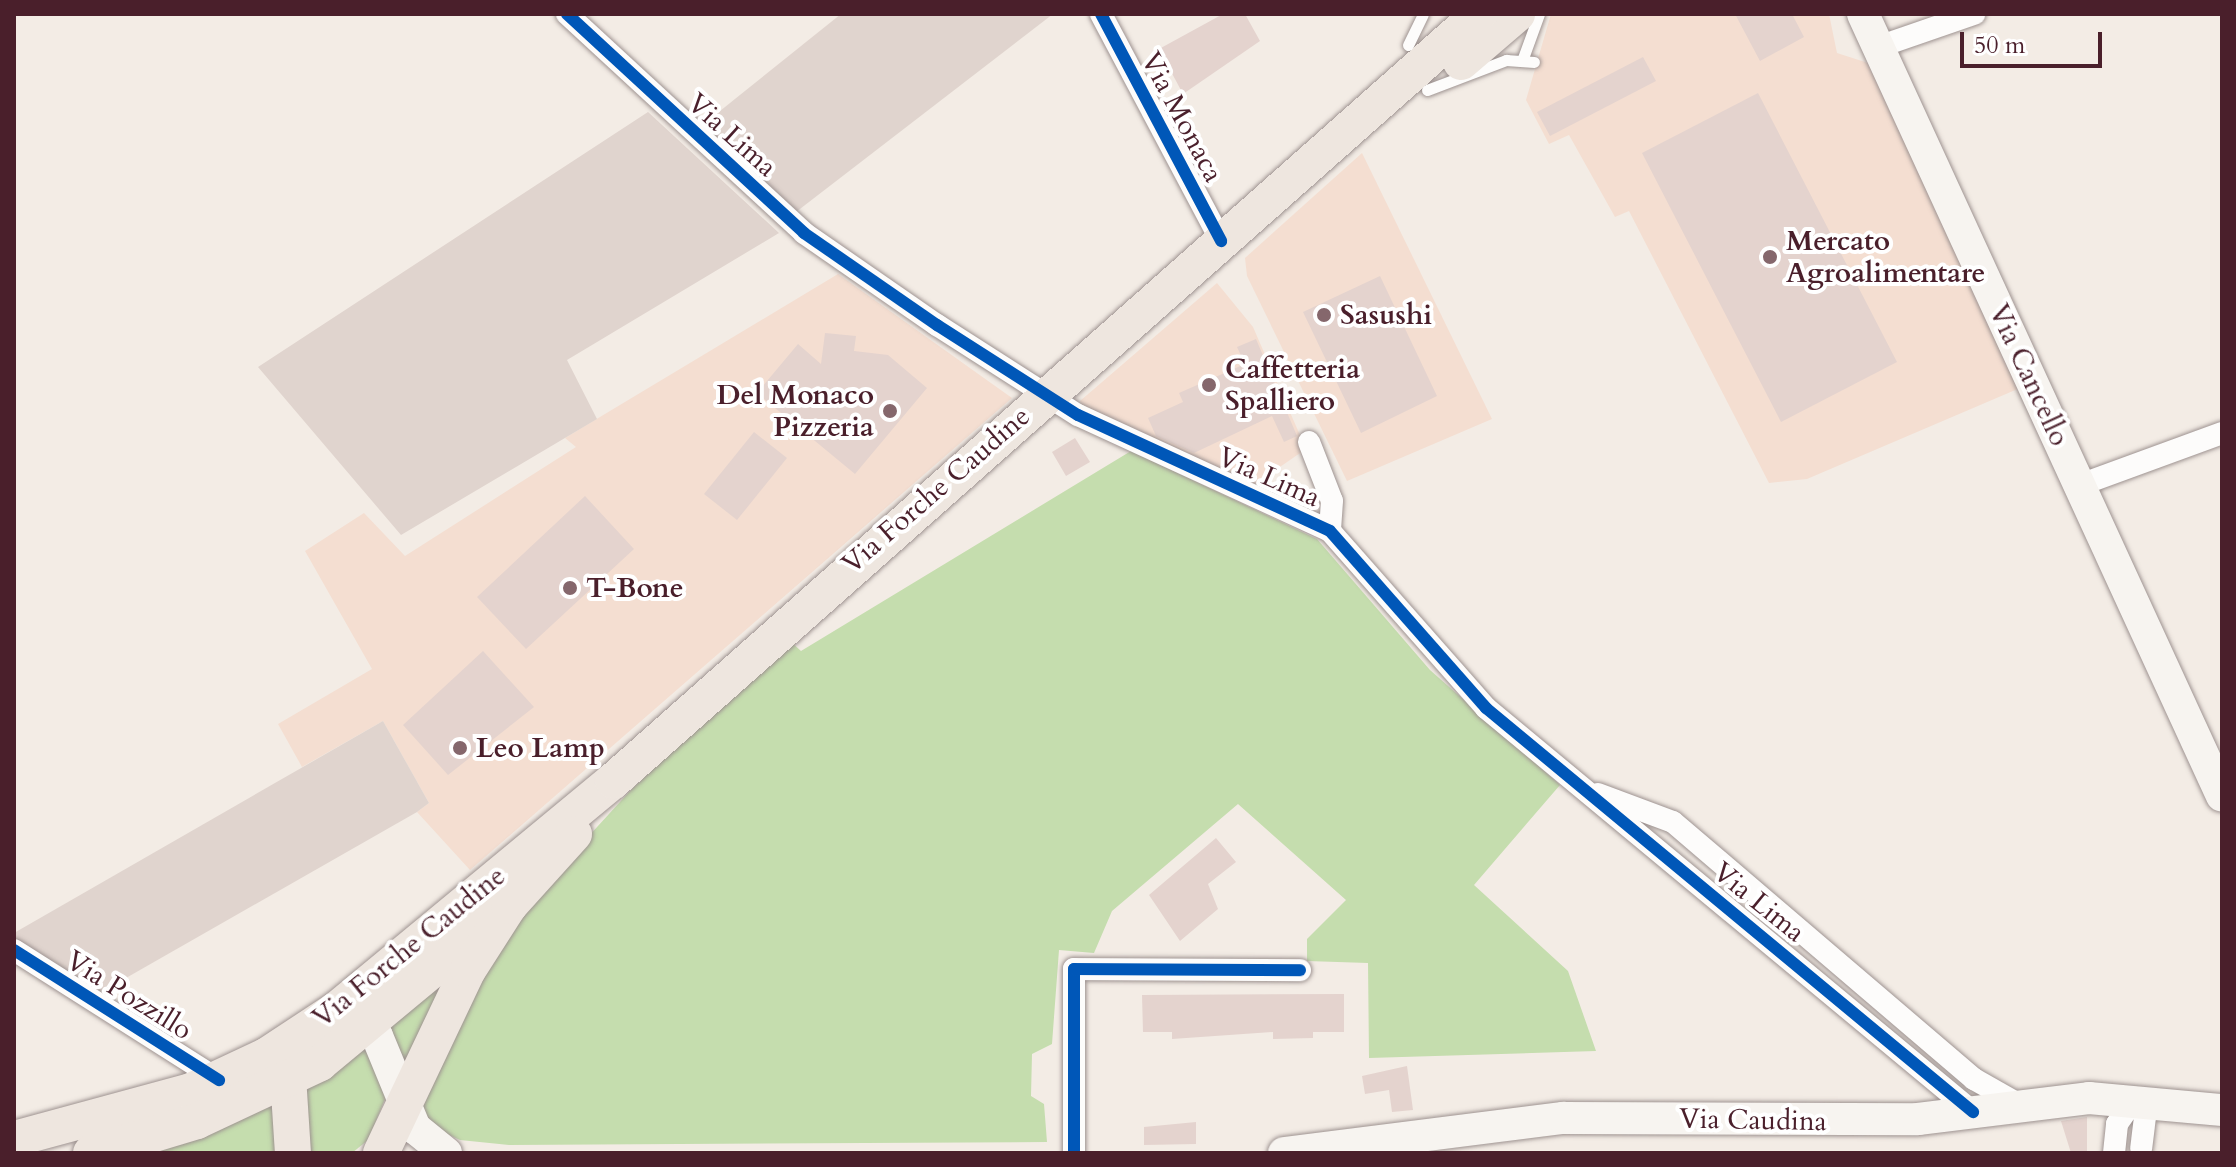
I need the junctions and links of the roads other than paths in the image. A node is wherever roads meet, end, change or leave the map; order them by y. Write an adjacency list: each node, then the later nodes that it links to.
1 (567, 14): 14 (street, Via Lima)
2 (1101, 14): 13 (street, Via Monaca)
3 (1443, 14): 9 (main road)
4 (1479, 14): 12 (main road, Via Forche Caudine)
5 (1517, 14): 11 (main road)
6 (1539, 14): 11 (lane)
7 (1863, 14): 10 (main road, Via Cancello)
8 (1974, 14): 10 (street)
9 (1415, 30): 12 (main road)
10 (1878, 47): 17 (main road, Via Cancello)
11 (1427, 90): 12 (main road)
12 (1322, 149): 13 (main road, Via Forche Caudine)
13 (1221, 241): 14 (main road, Via Forche Caudine)
14 (1042, 396): 18 (street, Via Lima); 19 (main road, Via Forche Caudine)
15 (2222, 433): 17 (street)
16 (1309, 442): 18 (street, Via Lima)
17 (2080, 485): 21 (main road, Via Cancello)
18 (1330, 531): 20 (street, Via Lima)
19 (613, 781): 22 (main road, Via Forche Caudine); 25 (main road, Via Forche Caudine)
20 (1582, 788): 29 (street, Via Lima); 34 (street, Via Lima)
21 (2222, 796)
22 (509, 906): 26 (main road); 31 (main road, Via Forche Caudine)
23 (14, 950): 28 (street, Via Pozzillo)
24 (1300, 970): 47 (street)
25 (336, 1010): 26 (main road); 27 (main road, Via Forche Caudine)
26 (370, 1026): 30 (main road); 31 (main road)
27 (296, 1038): 28 (main road); 30 (main road, Via Forche Caudine)
28 (219, 1080): 39 (main road)
29 (1934, 1080): 37 (street, Via Lima); 38 (street)
30 (287, 1081): 43 (main road); 44 (main road, Via Forche Caudine)
31 (402, 1097): 45 (main road, Via Forche Caudine); 46 (main road)
32 (2089, 1098): 33 (main road, Via Caudina); 34 (main road, Via Caudina); 41 (street)
33 (2134, 1100): 35 (main road, Via Caudina); 41 (street); 42 (street)
34 (2022, 1105): 37 (main road, Via Caudina)
35 (2181, 1105): 36 (main road, Via Caudina); 42 (street)
36 (2222, 1110)
37 (1973, 1112): 38 (main road, Via Caudina)
38 (1934, 1117): 40 (main road, Via Caudina)
39 (14, 1139)
40 (1419, 1144): 48 (main road, Via Caudina)
41 (2114, 1146)
42 (2140, 1150)
43 (91, 1153)
44 (293, 1153)
45 (381, 1153)
46 (446, 1153)
47 (1074, 1153)
48 (1284, 1153)

